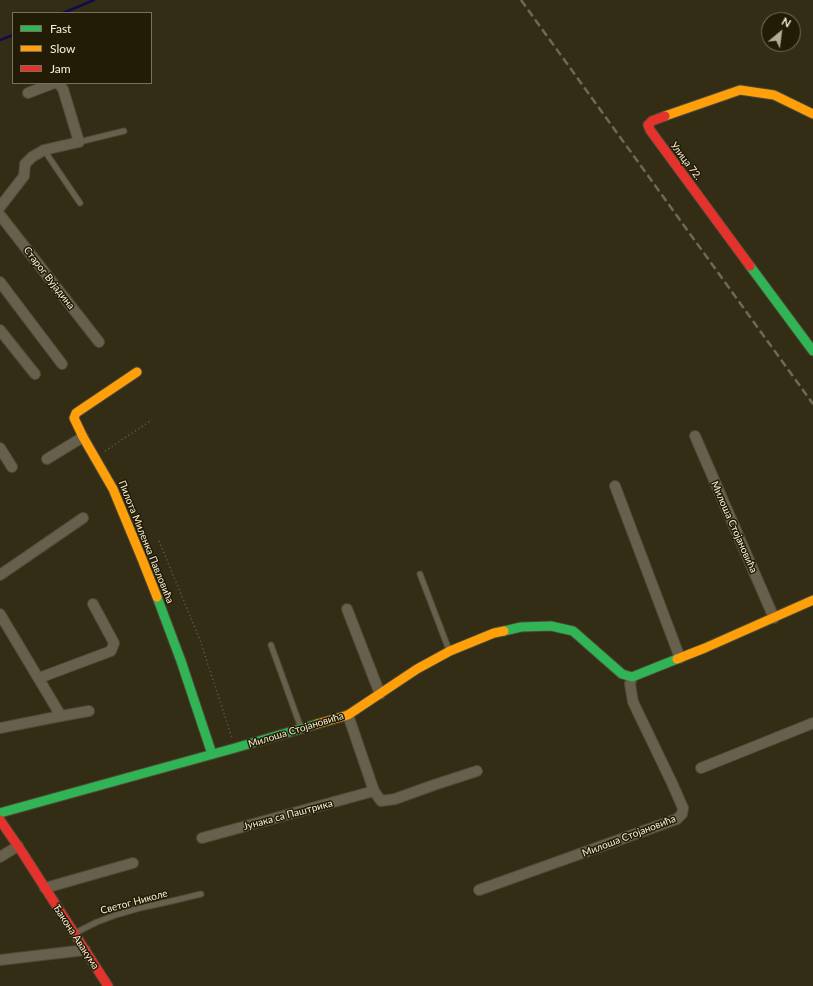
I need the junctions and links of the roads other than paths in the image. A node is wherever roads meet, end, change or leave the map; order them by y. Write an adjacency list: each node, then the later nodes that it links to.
1 (52, 84): 3 (street)
2 (59, 84): 6 (street)
3 (28, 93)
4 (813, 114): 14 (street, Улица 72.)
5 (124, 131): 6 (lane)
6 (79, 142): 7 (street)
7 (44, 150): 8 (lane); 9 (street)
8 (80, 203)
9 (0, 207)
10 (0, 215): 13 (street, Старог Вујадина)
11 (0, 282): 15 (street)
12 (0, 330): 17 (street)
13 (99, 342)
14 (813, 351)
15 (62, 364)
16 (137, 372): 19 (street, Пилота Миленка Павловића)
17 (35, 374)
18 (695, 436): 31 (street, Милоша Стојановића)
19 (83, 437): 21 (street); 44 (street, Пилота Миленка Павловића)
20 (0, 448): 22 (street)
21 (47, 459)
22 (12, 467)
23 (616, 486): 34 (street)
24 (83, 518): 26 (street)
25 (420, 574): 33 (lane)
26 (0, 575)
27 (813, 600): 31 (street)
28 (93, 604): 36 (street)
29 (347, 609): 37 (street)
30 (0, 614): 36 (street)
31 (774, 618): 34 (street)
32 (271, 645): 43 (lane)
33 (450, 650): 35 (street, Милоша Стојановића); 37 (street, Милоша Стојановића)
34 (680, 658): 35 (street)
35 (632, 677): 55 (street, Милоша Стојановића)
36 (39, 678): 40 (street)
37 (380, 694): 39 (street, Милоша Стојановића)
38 (89, 711): 40 (street)
39 (348, 715): 43 (street, Милоша Стојановића); 47 (street)
40 (61, 716): 42 (street)
41 (813, 723): 45 (street)
42 (0, 728)
43 (301, 729): 44 (street, Милоша Стојановића)
44 (212, 754): 48 (street, Милоша Стојановића)
45 (701, 768)
46 (477, 771): 47 (street)
47 (374, 791): 50 (street, Јунака са Паштрика)
48 (0, 813)
49 (0, 820): 51 (street, Ђакона Авакума)
50 (202, 838)
51 (18, 846): 52 (street); 54 (street, Ђакона Авакума)
52 (0, 857)
53 (134, 862): 54 (street)
54 (45, 888): 57 (street, Ђакона Авакума)
55 (479, 890)
56 (201, 894): 57 (lane, Светог Николе)
57 (75, 934): 58 (street, Ђакона Авакума)
58 (85, 950): 59 (street); 60 (street, Ђакона Авакума)
59 (0, 960)
60 (108, 986)

